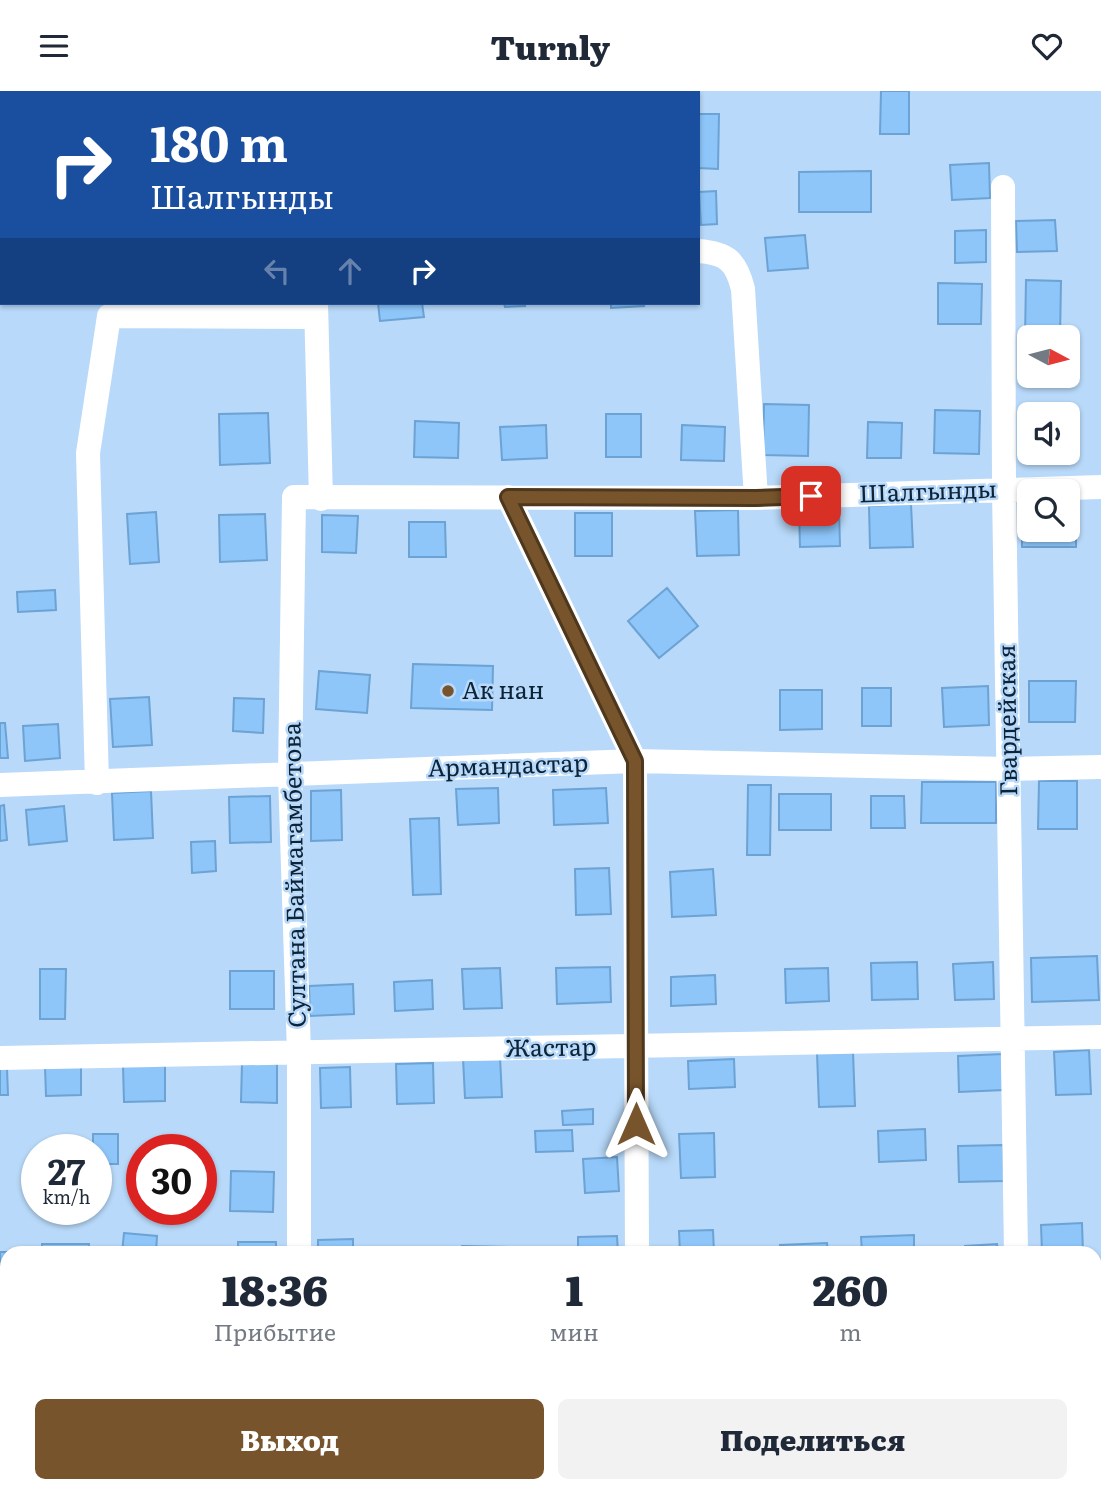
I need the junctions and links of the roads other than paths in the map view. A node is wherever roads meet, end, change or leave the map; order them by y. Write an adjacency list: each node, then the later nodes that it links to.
1 (1003, 187): 6 (street, Гвардейская)
2 (700, 251): 9 (street)
3 (103, 309): 4 (street); 15 (street)
4 (316, 310): 10 (street)
5 (1101, 487): 6 (street, Шалгынды)
6 (1004, 490): 9 (street, Шалгынды); 13 (street, Гвардейская)
7 (293, 497): 10 (street, Шалгынды); 14 (street, Султана Баймагамбетова)
8 (508, 497): 9 (street, Шалгынды); 10 (street, Шалгынды); 11 (street)
9 (756, 498)
10 (321, 499)
11 (635, 761): 13 (street, Армандастар); 14 (street, Армандастар); 19 (street)
12 (1101, 767): 13 (street, Армандастар)
13 (1008, 769): 18 (street, Гвардейская)
14 (290, 774): 15 (street, Армандастар); 20 (street, Султана Баймагамбетова)
15 (97, 783): 16 (street, Армандастар)
16 (0, 785)
17 (1101, 1037): 18 (street, Жастар)
18 (1013, 1039): 19 (street, Жастар); 24 (street, Гвардейская)
19 (636, 1046): 20 (street, Жастар); 23 (street)
20 (299, 1053): 21 (street, Жастар); 22 (street, Султана Баймагамбетова)
21 (0, 1058)
22 (299, 1246)
23 (637, 1246)
24 (1016, 1246)

